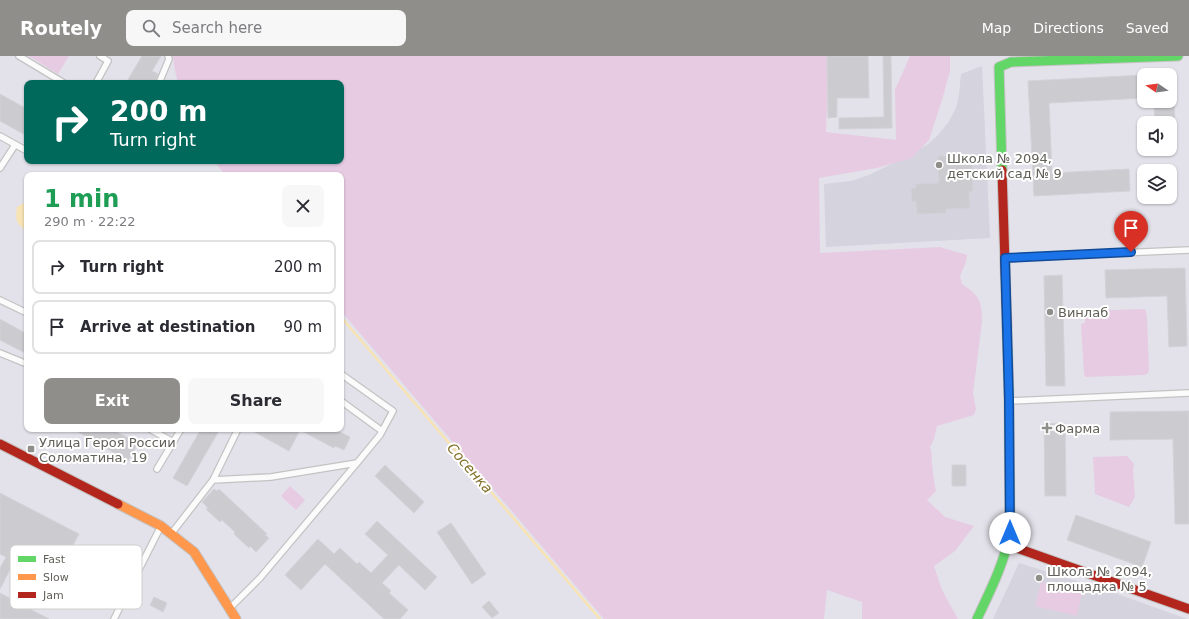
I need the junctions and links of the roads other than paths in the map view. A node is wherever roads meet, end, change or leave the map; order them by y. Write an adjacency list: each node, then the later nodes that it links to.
1 (19, 56): 5 (lane)
2 (100, 56): 6 (lane)
3 (168, 56): 7 (lane)
4 (1178, 56): 13 (street)
5 (59, 80)
6 (98, 80)
7 (160, 80)
8 (0, 136): 9 (lane)
9 (15, 145): 10 (lane); 11 (lane)
10 (24, 150)
11 (1, 166)
12 (1189, 250): 13 (lane)
13 (1005, 258): 20 (street)
14 (0, 300): 15 (lane)
15 (24, 312)
16 (0, 353): 17 (lane)
17 (24, 363)
18 (344, 376): 22 (lane)
19 (1189, 393): 20 (lane)
20 (1009, 400): 33 (street)
21 (344, 403): 22 (lane)
22 (382, 431): 28 (lane)
23 (155, 432): 26 (lane)
24 (178, 432): 26 (lane)
25 (237, 432): 30 (lane)
26 (173, 442): 29 (lane)
27 (0, 444): 31 (street)
28 (357, 462): 30 (lane); 35 (lane)
29 (157, 469)
30 (213, 480): 32 (lane)
31 (161, 526): 32 (street); 34 (lane)
32 (171, 534): 35 (street)
33 (1008, 546): 37 (street); 40 (street)
34 (142, 564)
35 (229, 608): 39 (street)
36 (119, 609): 38 (lane)
37 (1189, 609)
38 (114, 619)
39 (236, 619)
40 (977, 619)

